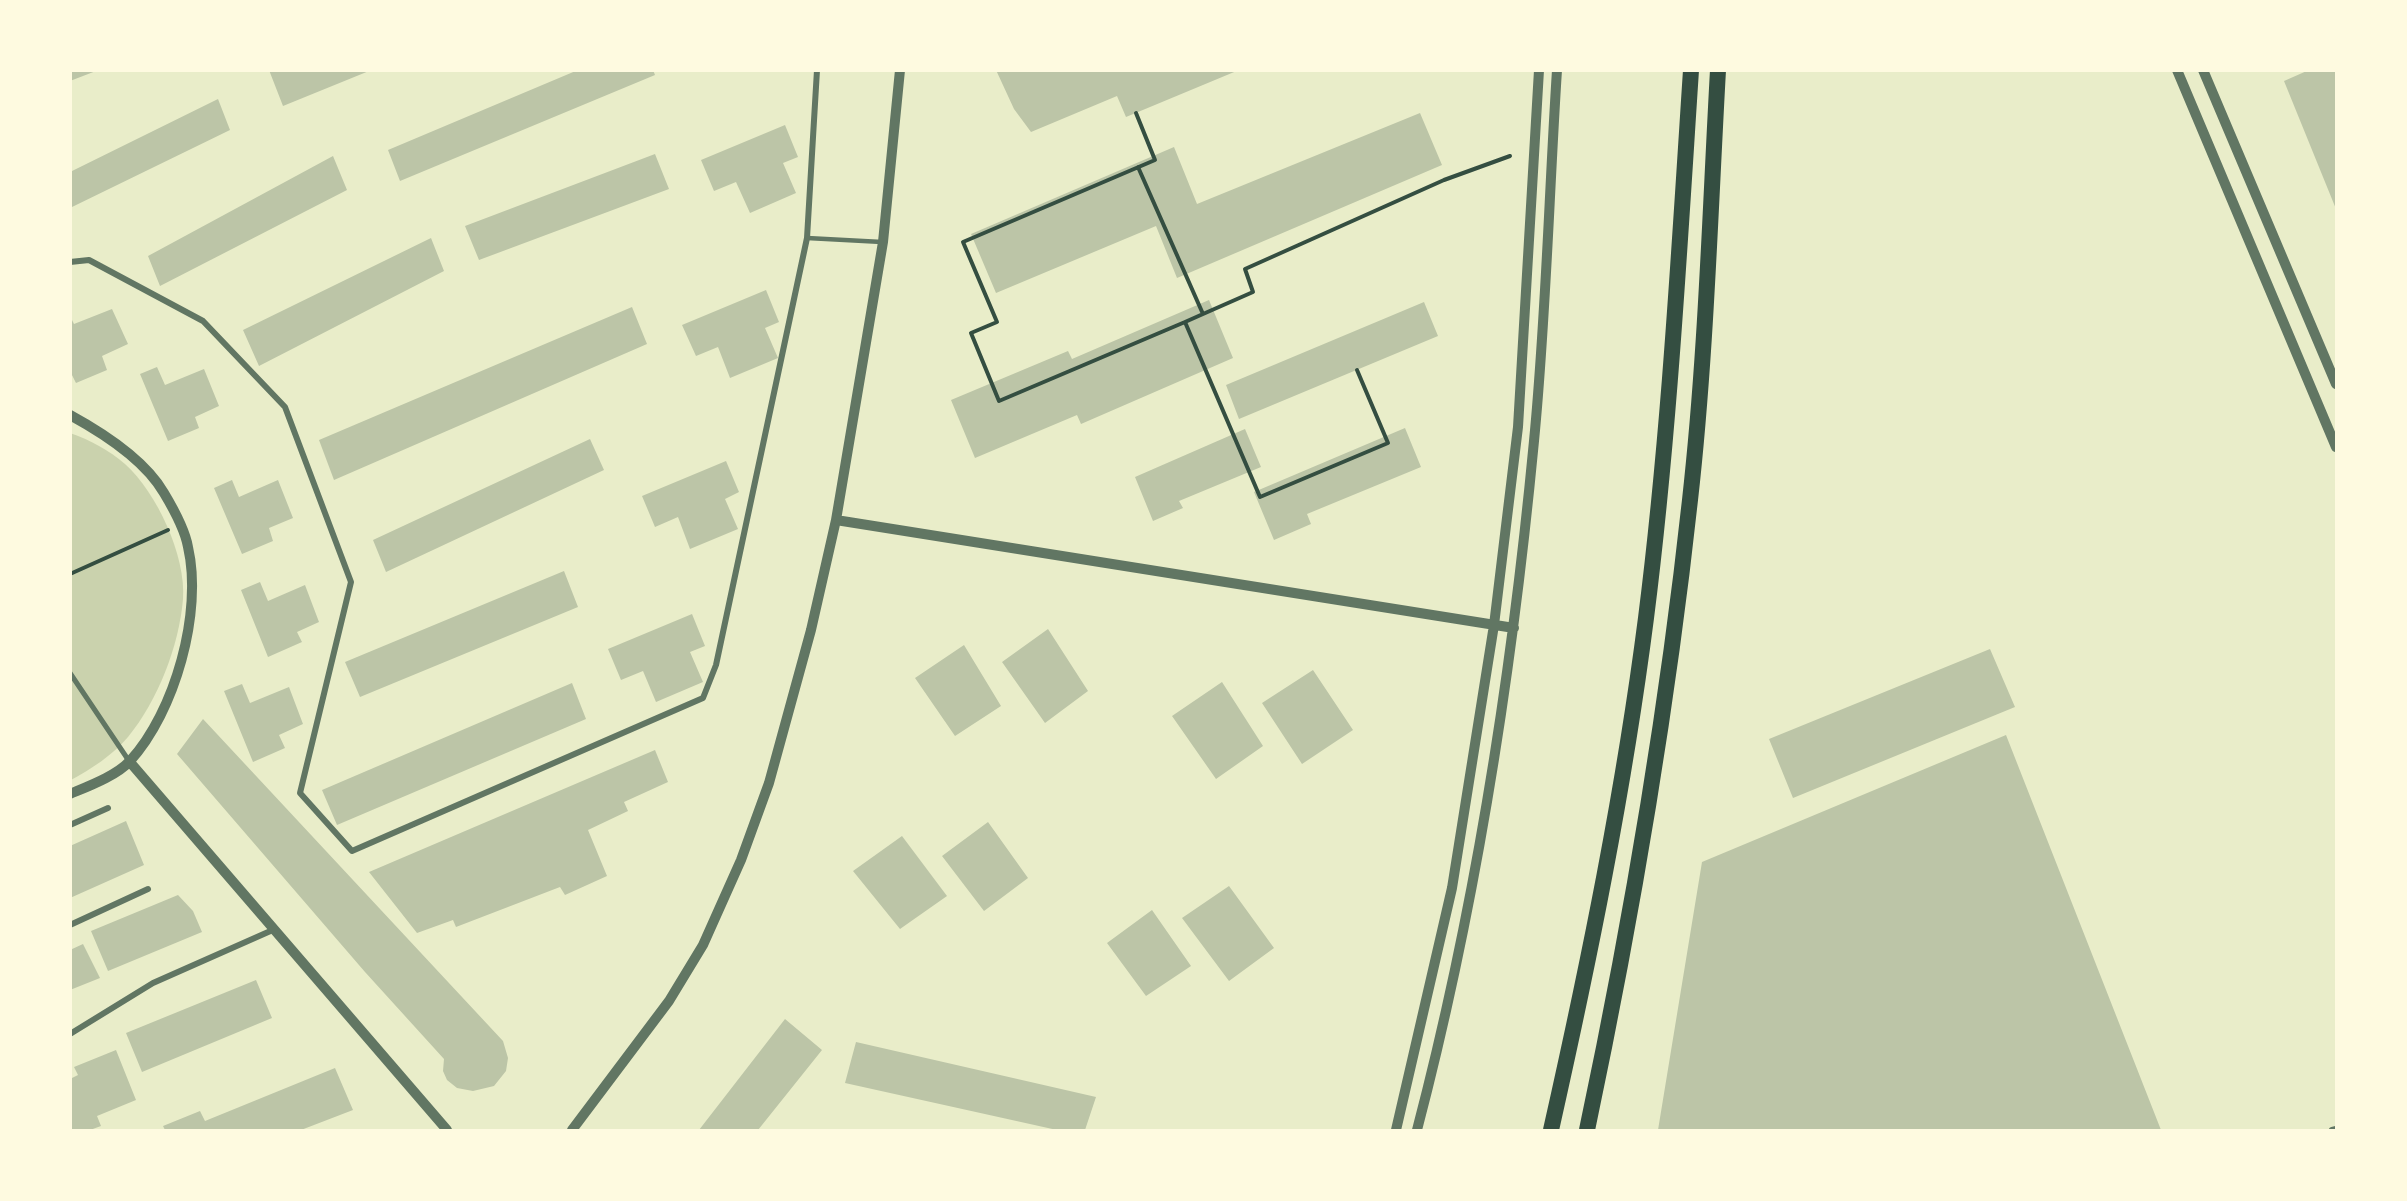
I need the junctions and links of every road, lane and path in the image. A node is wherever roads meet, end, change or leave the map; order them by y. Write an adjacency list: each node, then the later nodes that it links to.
1 (817, 70): 12 (street)
2 (900, 70): 13 (street)
3 (1539, 70): 24 (street)
4 (1557, 70): 25 (street)
5 (1691, 70): 40 (highway)
6 (1718, 70): 41 (highway)
7 (2177, 70): 20 (street)
8 (2203, 70): 18 (street)
9 (1136, 113): 11 (path)
10 (1510, 156): 15 (path)
11 (1138, 167): 15 (path); 16 (path)
12 (807, 238): 13 (lane); 14 (street)
13 (883, 242): 21 (street)
14 (70, 262)
15 (1203, 314): 16 (path)
16 (1185, 322): 17 (path)
17 (1357, 370)
18 (2337, 384)
19 (70, 415): 27 (street)
20 (2337, 447)
21 (837, 520): 24 (street); 37 (street)
22 (171, 528): 23 (path)
23 (70, 574)
24 (1494, 625): 25 (street); 38 (street)
25 (1514, 628): 39 (street)
26 (70, 673): 27 (street)
27 (129, 761): 28 (street); 33 (street)
28 (70, 794)
29 (108, 808): 30 (street)
30 (70, 825)
31 (148, 889): 32 (street)
32 (70, 925)
33 (275, 929): 34 (street); 36 (street)
34 (70, 1034)
35 (2337, 1129): 42 (street)
36 (447, 1131)
37 (572, 1131)
38 (1396, 1131)
39 (1418, 1131)
40 (1551, 1131)
41 (1587, 1131)
42 (2332, 1131)

